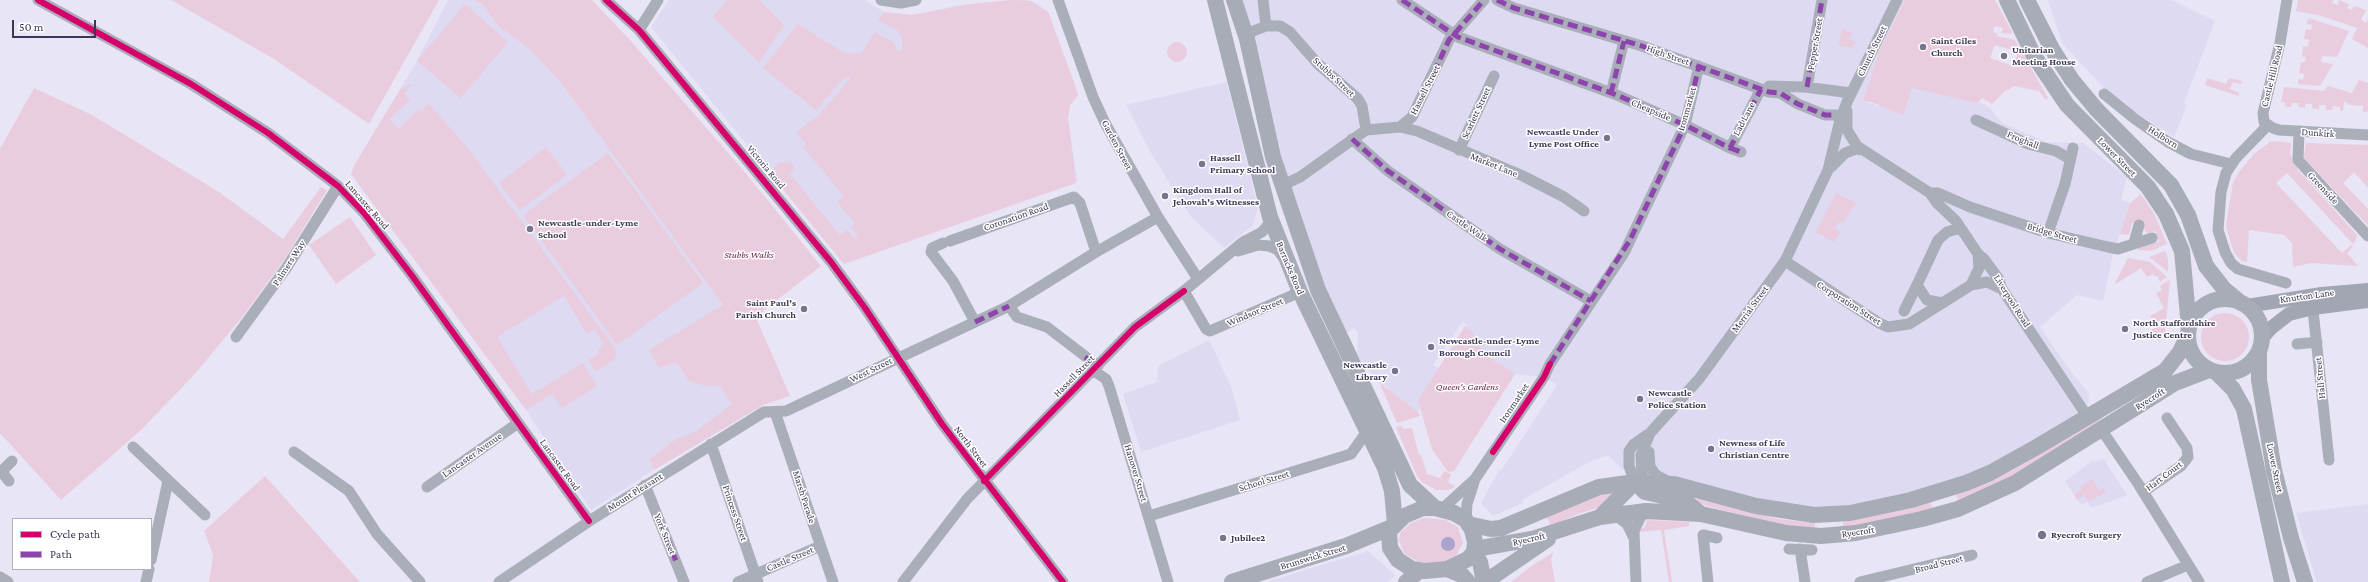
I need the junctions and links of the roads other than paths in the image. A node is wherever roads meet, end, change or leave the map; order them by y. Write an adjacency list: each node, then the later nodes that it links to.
1 (38, 0): 48 (street, Lancaster Road)
2 (606, 0): 19 (street, Victoria Road)
3 (658, 0): 19 (street)
4 (881, 0): 5 (street)
5 (916, 0)
6 (1058, 0): 53 (street, Garden Street)
7 (1215, 0): 49 (highway, Barracks Road)
8 (1234, 0): 21 (highway, Barracks Road)
9 (1263, 0): 18 (street)
10 (1402, 0): 20 (street)
11 (1484, 0): 20 (street, Hassell Street)
12 (1497, 0): 22 (street, High Street)
13 (1822, 0): 25 (street, Pepper Street)
14 (1897, 0): 29 (street, Church Street)
15 (2007, 0): 74 (highway, Lower Street)
16 (2027, 0): 79 (highway, Lower Street)
17 (2287, 0): 33 (street, Castle Hill Road)
18 (1266, 26): 21 (street); 35 (street, Stubbs Street)
19 (639, 30): 88 (street, Victoria Road)
20 (1453, 34): 27 (street); 34 (street, Hassell Street)
21 (1247, 39): 47 (highway, Barracks Road)
22 (1624, 41): 23 (street, High Street); 27 (street)
23 (1699, 66): 26 (street, High Street); 32 (street, Ironmarket)
24 (1494, 76): 41 (street, Scarlett Street)
25 (1807, 87): 26 (street); 29 (street)
26 (1761, 88): 30 (street, High Street); 39 (street, Lad Lane)
27 (1614, 94): 32 (street, Cheapside)
28 (2104, 94): 45 (street, Holborn)
29 (1849, 97): 42 (street); 46 (street, Merrial Street)
30 (1836, 115)
31 (1976, 120): 44 (street, Froghall)
32 (1685, 124): 39 (street, Lad Lane); 75 (street, Ironmarket)
33 (2268, 125): 36 (street, Dunkirk); 45 (street)
34 (1400, 127): 35 (street); 41 (street, Market Lane)
35 (1366, 130): 38 (street)
36 (2299, 131): 37 (street, Dunkirk); 58 (street, Greenside)
37 (2368, 135)
38 (1352, 139): 47 (street); 75 (street, Castle Walk)
39 (1730, 148): 43 (street)
40 (2073, 148): 44 (street)
41 (1459, 150): 52 (street, Market Lane)
42 (1863, 150): 46 (street, Merrial Street); 50 (street)
43 (1741, 152)
44 (2070, 160): 57 (street)
45 (2231, 164): 67 (street)
46 (1828, 170): 65 (street, Merrial Street)
47 (1283, 185): 49 (highway); 114 (highway, Barracks Road)
48 (338, 186): 84 (street, Palmers Way); 95 (street, Lancaster Road)
49 (1262, 193): 54 (highway, Barracks Road)
50 (1930, 193): 51 (street, Bridge Street); 55 (street, Liverpool Road)
51 (1970, 207): 55 (street); 57 (street, Bridge Street)
52 (1584, 211)
53 (1158, 217): 61 (street, West Street); 66 (street, Garden Street)
54 (1270, 217): 62 (street, Hassell Street); 64 (highway, Barracks Road)
55 (1958, 224): 63 (street, Liverpool Road); 68 (street)
56 (2139, 225): 60 (street)
57 (2048, 233): 60 (street, Bridge Street)
58 (2368, 236)
59 (2152, 238): 60 (street, Bridge Street)
60 (2134, 243)
61 (1096, 252): 80 (street, West Street); 82 (street, Coronation Road)
62 (1234, 252): 64 (street, Hassell Street); 66 (street, Hassell Street)
63 (1978, 254): 69 (street); 70 (street, Liverpool Road)
64 (1286, 260): 73 (highway, Barracks Road)
65 (1785, 261): 78 (street, Corporation Street); 98 (street, Merrial Street)
66 (1198, 279): 72 (street, Hassell Street)
67 (2286, 283)
68 (1917, 285): 78 (street); 81 (street)
69 (1970, 285): 70 (street, Corporation Street); 78 (street, Corporation Street)
70 (2002, 289): 93 (street, Liverpool Road)
71 (2368, 290): 77 (main road, Knutton Lane)
72 (1184, 291): 73 (street, Windsor Street); 89 (street, Hassell Street)
73 (1300, 292): 96 (highway, Barracks Road)
74 (2186, 300): 83 (highway, Lower Street); 91 (highway, Ryecroft)
75 (1591, 301): 105 (street, Ironmarket)
76 (2368, 301): 77 (main road, Knutton Lane)
77 (2312, 302): 79 (main road, Knutton Lane); 85 (street, Hall Street); 87 (main road, Knutton Lane)
78 (1943, 303)
79 (2244, 305): 83 (highway); 87 (highway)
80 (1009, 306): 82 (street, West Street); 89 (street)
81 (1904, 311)
82 (975, 322): 88 (street, West Street)
83 (2189, 331): 90 (highway); 91 (highway, Ryecroft)
84 (236, 337)
85 (2317, 342): 86 (street); 102 (street, Hall Street)
86 (2297, 344)
87 (2261, 345): 90 (highway); 159 (highway, Lower Street)
88 (898, 357): 92 (street, West Street); 108 (street, North Street)
89 (1096, 368): 108 (street, Hassell Street); 118 (street, Hanover Street)
90 (2213, 371): 97 (highway, Ryecroft); 158 (highway, Lower Street)
91 (2129, 392): 93 (highway, Ryecroft)
92 (775, 412): 99 (street, Mount Pleasant); 126 (street, Marsh Parade)
93 (2087, 416): 110 (highway, Ryecroft)
94 (2167, 418): 113 (street, Hart Court)
95 (518, 423): 112 (street, Lancaster Avenue); 120 (street, Lancaster Road)
96 (1368, 430): 118 (street, School Street); 122 (highway, Barracks Road)
97 (2101, 430): 113 (street); 116 (highway, Ryecroft)
98 (1650, 433): 109 (street, Merrial Street); 109 (street, Merrial Street); 110 (street)
99 (711, 444): 111 (street, Mount Pleasant); 136 (street, Princess Street)
100 (133, 447): 107 (street)
101 (294, 452): 140 (street)
102 (2329, 460)
103 (12, 461): 104 (street)
104 (1, 472): 106 (street)
105 (1475, 479): 114 (street, Ironmarket); 121 (street, Ironmarket)
106 (9, 481)
107 (168, 481): 117 (street); 129 (street)
108 (984, 481): 145 (street, Hassell Street); 146 (street, North Street)
109 (1628, 483): 110 (highway, Ryecroft); 116 (highway); 119 (highway); 121 (highway, Ryecroft)
110 (1674, 484)
111 (645, 486): 120 (street, Mount Pleasant); 142 (street, York Street)
112 (427, 487)
113 (2143, 492): 131 (street)
114 (1438, 509): 121 (highway); 122 (highway)
115 (1646, 511): 116 (highway, Ryecroft); 119 (highway, Ryecroft); 124 (street)
116 (1701, 514)
117 (205, 515)
118 (1149, 516): 147 (street, Hanover Street)
119 (1607, 516): 123 (highway, Ryecroft); 124 (street)
120 (589, 521): 141 (street, Mount Pleasant)
121 (1467, 522): 128 (highway)
122 (1393, 526): 134 (highway); 148 (highway, Brunswick Street)
123 (1564, 529): 128 (highway, Ryecroft); 151 (highway)
124 (1634, 538): 152 (street)
125 (1718, 538): 153 (street)
126 (820, 546): 136 (street, Castle Street); 144 (street, Marsh Parade)
127 (1812, 550): 154 (street)
128 (1475, 551): 132 (highway); 151 (highway)
129 (152, 555)
130 (1972, 556): 137 (street, Broad Street)
131 (2188, 566): 156 (street); 157 (street)
132 (1447, 569): 134 (highway); 150 (highway)
133 (149, 570): 139 (street)
134 (1419, 571): 149 (highway)
135 (0, 577): 138 (street)
136 (757, 578): 143 (street, Castle Street)
137 (1898, 578): 155 (street, Broad Street)
138 (8, 582)
139 (146, 582)
140 (420, 582)
141 (499, 582)
142 (684, 582)
143 (738, 582)
144 (833, 582)
145 (903, 582)
146 (1063, 582)
147 (1168, 582)
148 (1232, 582)
149 (1406, 582)
150 (1468, 582)
151 (1484, 582)
152 (1636, 582)
153 (1708, 582)
154 (1806, 582)
155 (1860, 582)
156 (2147, 582)
157 (2199, 582)
158 (2282, 582)
159 (2305, 582)

